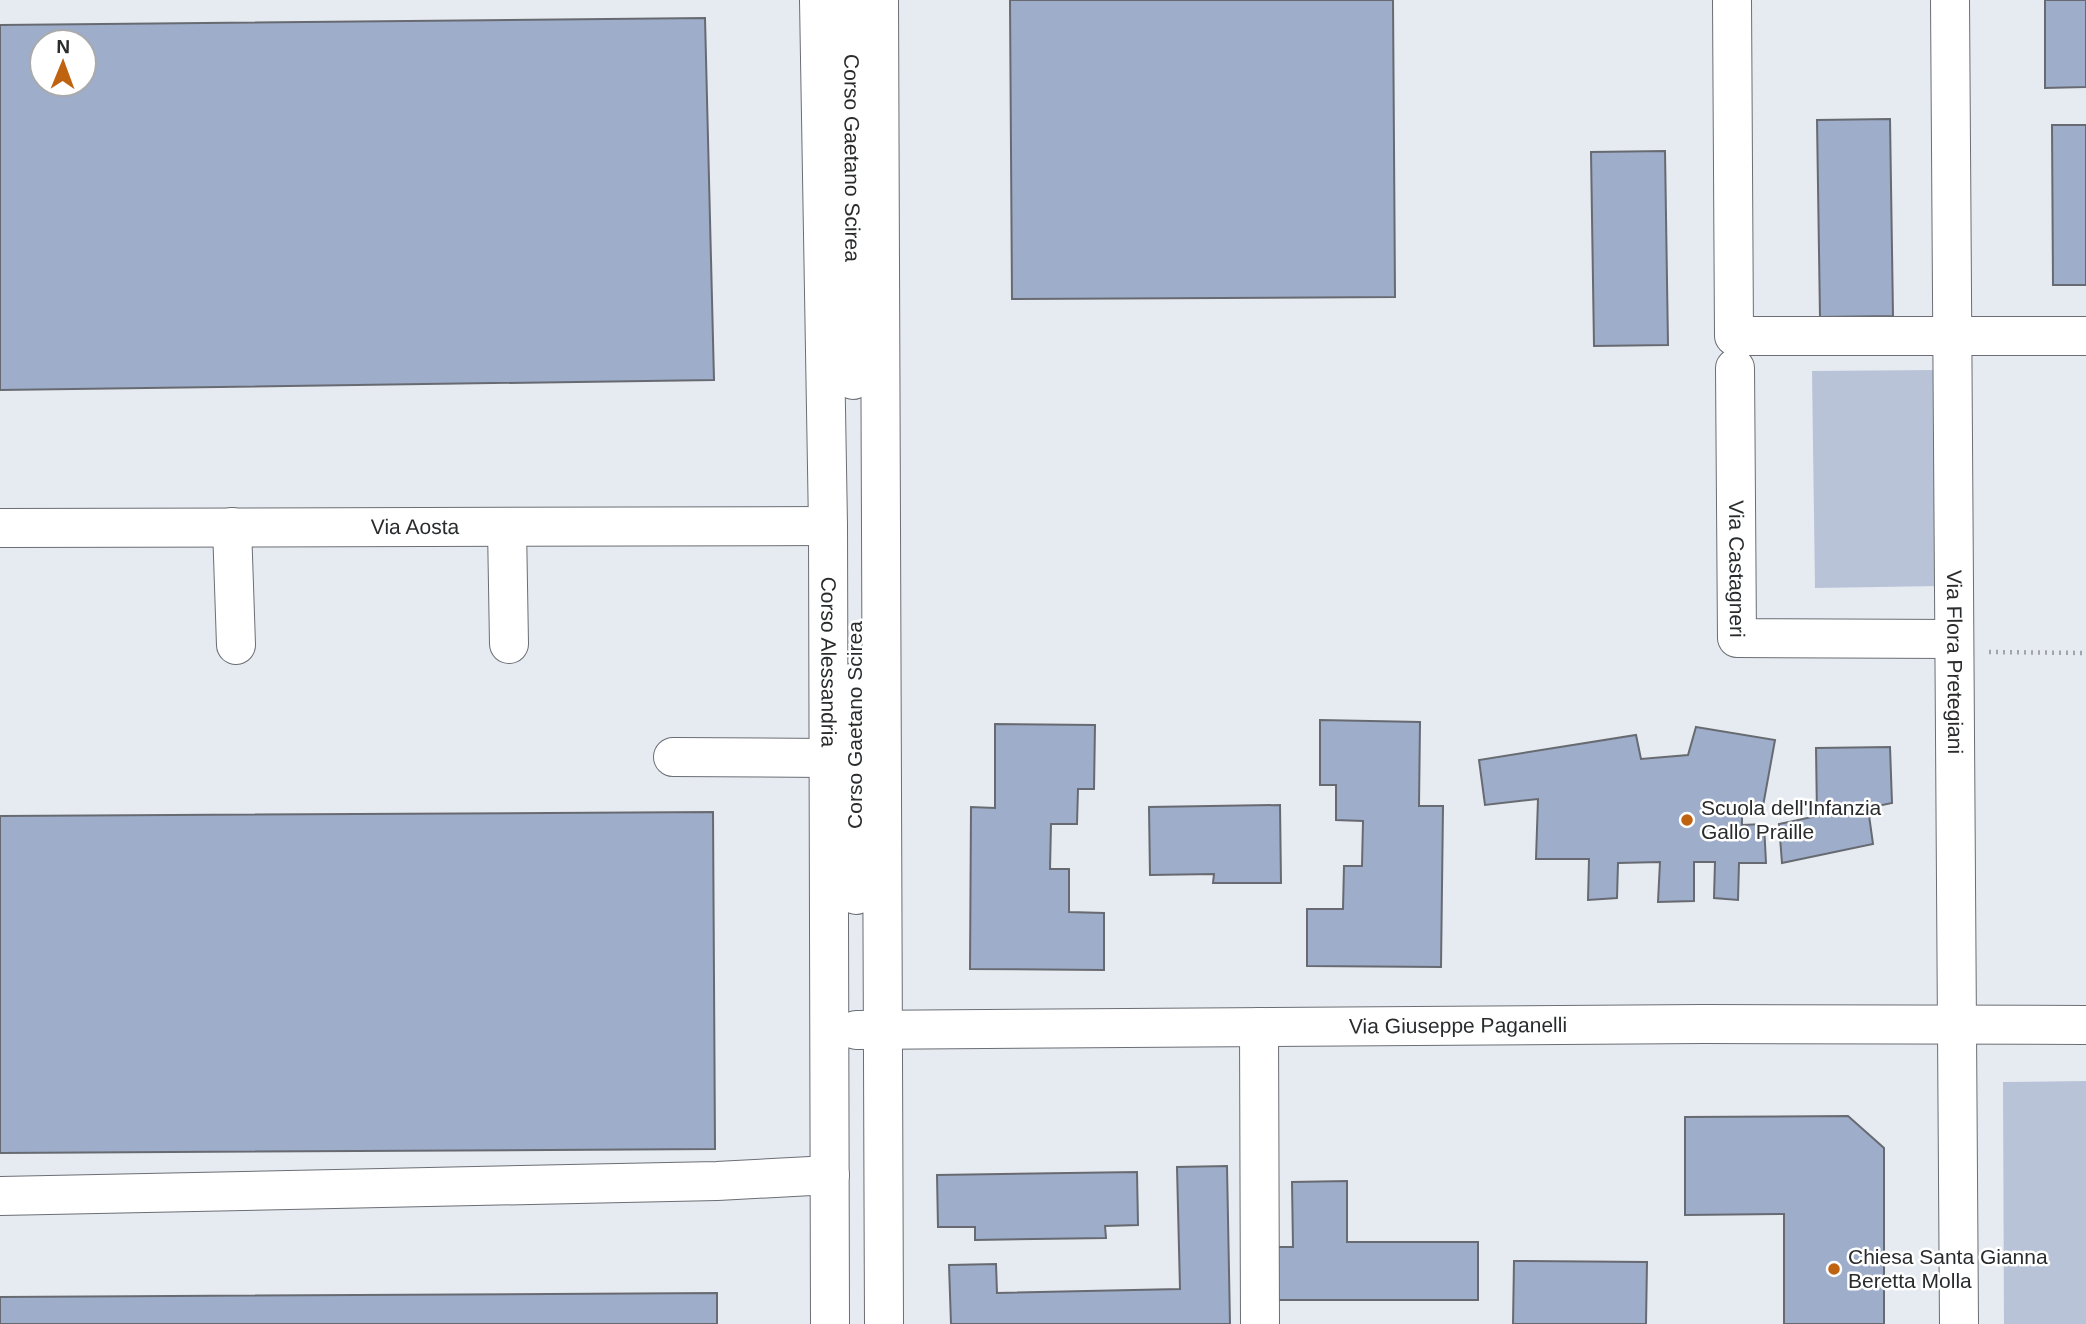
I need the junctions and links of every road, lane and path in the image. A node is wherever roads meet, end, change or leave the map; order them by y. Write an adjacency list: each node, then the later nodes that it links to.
1 (819, 0): 9 (street, Corso Alessandria)
2 (851, 0): 22 (street, Corso Gaetano Scirea)
3 (879, 0): 22 (street, Corso Alessandria)
4 (1732, 0): 8 (street, Via Castagneri)
5 (1950, 0): 7 (street, Via Flora Pretegiani)
6 (2086, 336): 7 (street)
7 (1951, 337): 8 (street); 15 (street, Via Flora Pretegiani)
8 (1735, 353): 15 (street, Via Castagneri)
9 (828, 526): 11 (street, Via Aosta); 18 (street, Corso Alessandria)
10 (232, 527): 11 (street, Via Aosta); 12 (street, Via Aosta); 13 (street)
11 (507, 527): 14 (street)
12 (0, 528)
13 (236, 645)
14 (509, 645)
15 (1965, 645): 16 (path); 20 (street, Via Flora Pretegiani)
16 (2086, 653)
17 (673, 757): 18 (street)
18 (828, 758): 22 (street, Corso Alessandria)
19 (2086, 1025): 20 (street, Via Giuseppe Paganelli)
20 (1957, 1026): 21 (street, Via Giuseppe Paganelli); 29 (street, Via Flora Pretegiani)
21 (1259, 1027): 22 (street, Via Giuseppe Paganelli); 28 (street)
22 (857, 1030): 23 (street, Corso Alessandria); 26 (street, Corso Gaetano Scirea); 27 (street, Corso Alessandria)
23 (830, 1175): 24 (street); 25 (street, Corso Alessandria)
24 (0, 1196)
25 (830, 1324)
26 (858, 1324)
27 (884, 1324)
28 (1259, 1324)
29 (1959, 1324)

